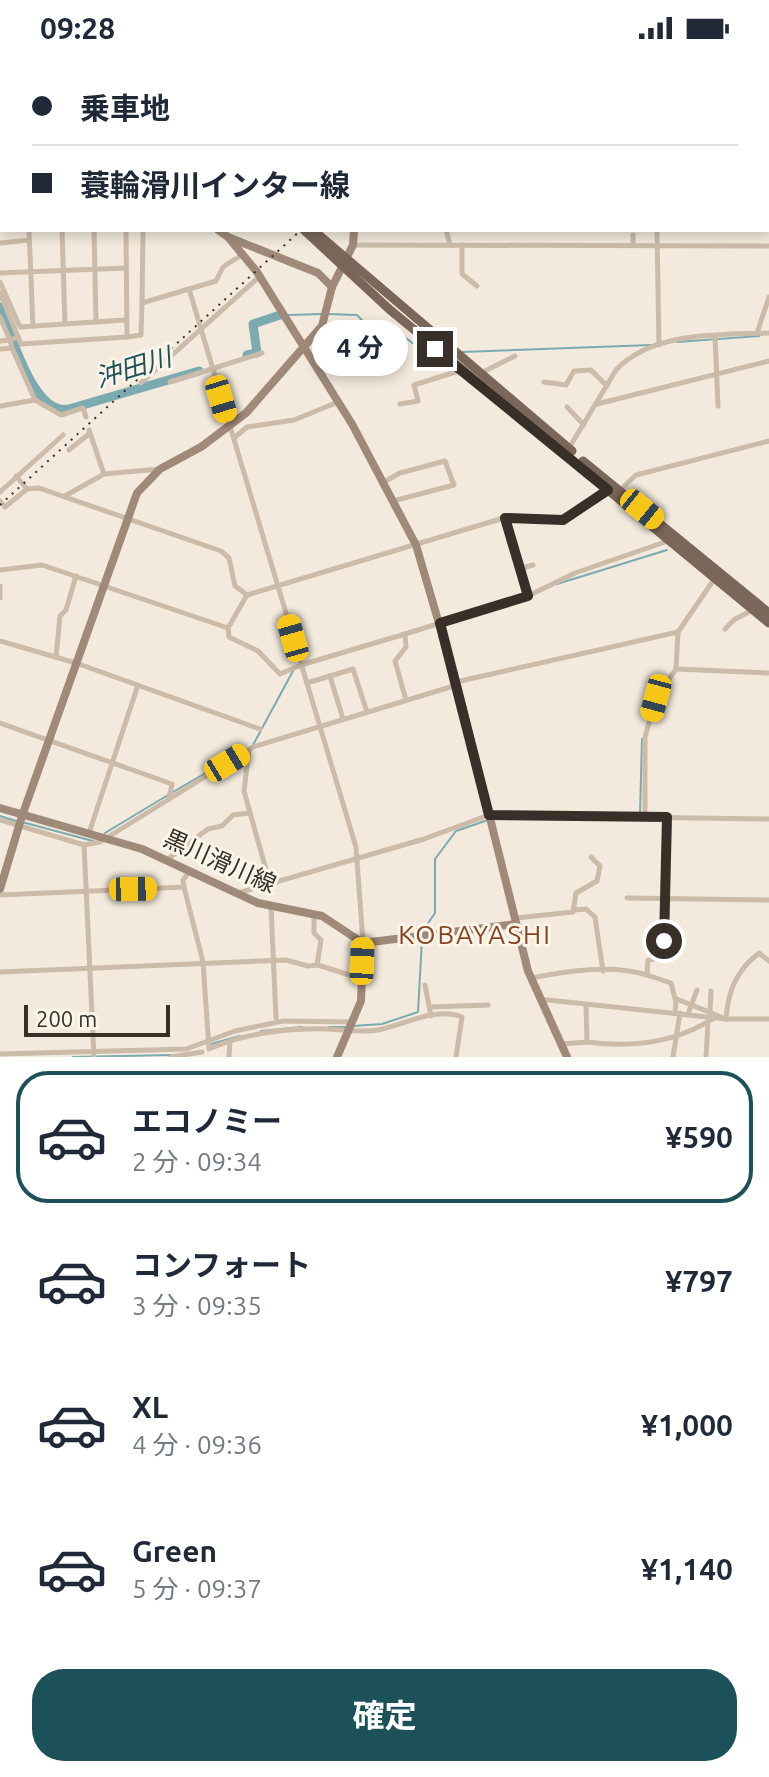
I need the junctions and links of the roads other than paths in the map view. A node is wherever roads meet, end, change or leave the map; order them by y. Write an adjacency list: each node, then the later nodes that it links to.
1 (29, 232): 15 (street)
2 (62, 232): 28 (street)
3 (94, 232): 27 (street)
4 (126, 232): 26 (street)
5 (143, 232): 38 (street)
6 (221, 232): 14 (street)
7 (239, 232): 16 (street)
8 (306, 232): 25 (main road)
9 (315, 232): 25 (main road)
10 (354, 232): 18 (street)
11 (447, 232): 19 (street)
12 (657, 232): 22 (street)
13 (633, 235): 21 (street)
14 (228, 237): 16 (street); 24 (street)
15 (29, 240): 17 (street); 29 (street)
16 (237, 241): 34 (street)
17 (0, 243)
18 (353, 245): 19 (street); 25 (street)
19 (450, 245): 20 (street)
20 (462, 245): 21 (street); 33 (street)
21 (633, 245): 22 (street)
22 (657, 246): 23 (street); 52 (street)
23 (769, 246)
24 (243, 254): 31 (street); 35 (street)
25 (344, 263): 34 (street); 59 (main road)
26 (126, 268): 27 (street); 40 (street)
27 (95, 269): 28 (street); 41 (street)
28 (62, 270): 29 (street); 42 (street)
29 (30, 271): 30 (street); 43 (street)
30 (0, 273)
31 (260, 276): 44 (street); 53 (street)
32 (0, 282): 43 (street)
33 (477, 286)
34 (332, 287): 53 (street)
35 (189, 289): 38 (street); 44 (street)
36 (0, 293): 48 (street)
37 (769, 297): 45 (street)
38 (142, 303): 49 (street)
39 (0, 317): 50 (street)
40 (125, 320): 41 (street); 49 (street)
41 (96, 322): 42 (street)
42 (65, 324): 43 (street)
43 (33, 326)
44 (201, 330): 60 (street); 65 (street)
45 (757, 333): 46 (street); 47 (street)
46 (769, 333)
47 (715, 336): 52 (street); 62 (street)
48 (18, 337): 49 (street); 50 (street)
49 (127, 337)
50 (10, 340): 51 (street); 54 (street)
51 (0, 341)
52 (659, 345): 66 (street)
53 (304, 347): 68 (street); 76 (street)
54 (12, 348): 55 (street); 67 (street)
55 (0, 349)
56 (262, 353): 60 (street)
57 (515, 356): 61 (street)
58 (769, 361): 62 (street)
59 (466, 368): 61 (main road); 69 (street); 86 (main road)
60 (213, 370): 63 (street); 76 (street)
61 (480, 374): 80 (main road)
62 (716, 375): 70 (street); 72 (street)
63 (170, 382)
64 (544, 382): 66 (street)
65 (141, 383)
66 (607, 386): 70 (street)
67 (35, 400): 71 (street); 74 (street)
68 (338, 402): 78 (street); 85 (street)
69 (400, 404)
70 (596, 404): 75 (street)
71 (0, 406)
72 (718, 406)
73 (567, 407): 75 (street)
74 (86, 417)
75 (584, 425): 80 (street)
76 (230, 428): 78 (street); 82 (street)
77 (63, 435): 84 (street)
78 (234, 438): 104 (street)
79 (769, 441): 86 (street)
80 (569, 449): 86 (main road)
81 (69, 450): 83 (street)
82 (160, 469): 83 (street); 93 (street)
83 (104, 474): 89 (street)
84 (16, 476): 87 (street); 88 (street)
85 (384, 482): 91 (street); 91 (street)
86 (613, 488): 94 (street); 95 (main road); 101 (main road)
87 (27, 489): 89 (street); 92 (street)
88 (0, 492)
89 (64, 496): 93 (street)
90 (0, 501): 92 (street)
91 (393, 501): 96 (street)
92 (3, 510)
93 (126, 517): 102 (street); 105 (street)
94 (505, 518): 96 (street); 98 (street)
95 (668, 541): 101 (main road); 106 (street)
96 (416, 545): 104 (street); 109 (street)
97 (533, 565): 98 (street)
98 (519, 569): 106 (street)
99 (0, 570): 100 (street)
100 (76, 576): 102 (street); 116 (street)
101 (718, 576): 108 (main road); 113 (street)
102 (103, 584): 111 (street); 117 (street)
103 (0, 586): 107 (street)
104 (278, 586): 105 (street); 118 (street)
105 (247, 595): 111 (street)
106 (528, 596): 109 (street)
107 (0, 598)
108 (763, 608): 110 (main road); 112 (street)
109 (440, 623): 114 (street); 123 (street)
110 (769, 623)
111 (228, 628): 118 (street)
112 (725, 629)
113 (678, 632): 119 (street); 123 (street)
114 (405, 634): 118 (street); 125 (street)
115 (0, 641): 116 (street)
116 (56, 657): 117 (street)
117 (76, 663): 124 (street); 131 (street)
118 (301, 665): 122 (street)
119 (676, 669): 120 (street); 139 (street)
120 (769, 673)
121 (330, 676): 122 (street); 126 (street); 127 (street)
122 (307, 683): 129 (street)
123 (456, 684): 125 (street); 137 (street)
124 (138, 685): 130 (street); 133 (street)
125 (406, 700): 126 (street)
126 (367, 712): 127 (street)
127 (343, 719): 129 (street)
128 (0, 723): 131 (street)
129 (320, 726): 132 (street); 148 (street)
130 (260, 729)
131 (49, 740): 133 (street); 138 (street)
132 (249, 750): 134 (street); 136 (street)
133 (113, 762): 134 (street); 144 (street)
134 (169, 798): 145 (street)
135 (0, 808): 138 (street, 黒川滑川線)
136 (249, 813): 149 (street); 151 (street)
137 (489, 815): 139 (street); 148 (street); 163 (street)
138 (22, 816): 143 (street); 144 (street, 黒川滑川線)
139 (645, 817): 140 (street)
140 (667, 817): 141 (street); 158 (street)
141 (769, 819)
142 (0, 820): 143 (street)
143 (18, 827): 146 (street); 153 (street)
144 (89, 833): 145 (street, 黒川滑川線)
145 (107, 836): 146 (street); 149 (street, 黒川滑川線)
146 (84, 845): 154 (street)
147 (591, 857): 161 (street)
148 (358, 858): 151 (street); 164 (street)
149 (168, 859): 150 (street, 黒川滑川線)
150 (191, 870): 152 (street); 155 (street, 黒川滑川線)
151 (270, 884): 155 (street)
152 (184, 887): 154 (street); 167 (street)
153 (0, 889)
154 (86, 890): 156 (street); 169 (street)
155 (237, 894): 160 (street, 黒川滑川線)
156 (0, 895)
157 (627, 898): 158 (street)
158 (666, 898): 159 (street); 172 (street)
159 (769, 900)
160 (271, 907): 162 (street, 黒川滑川線); 165 (street)
161 (574, 910): 163 (street); 170 (street)
162 (315, 914): 164 (street, 黒川滑川線); 168 (street)
163 (516, 921): 164 (street); 173 (street)
164 (363, 943): 174 (street)
165 (274, 960): 167 (street); 168 (street); 188 (street)
166 (769, 961): 189 (street)
167 (203, 962): 169 (street); 196 (street)
168 (317, 965): 174 (street)
169 (90, 968): 171 (street); 198 (street)
170 (603, 971): 172 (street); 173 (street)
171 (0, 972)
172 (647, 975): 178 (street)
173 (531, 978): 179 (street)
174 (362, 979): 191 (street)
175 (425, 985): 183 (street)
176 (697, 990): 182 (street)
177 (711, 991): 187 (street)
178 (676, 998): 182 (street); 184 (street)
179 (539, 999): 180 (street); 195 (street)
180 (586, 1004): 184 (street); 194 (street)
181 (488, 1005): 183 (street)
182 (691, 1005): 185 (street); 187 (street)
183 (430, 1007): 186 (street)
184 (677, 1012): 185 (street); 192 (street)
185 (688, 1014): 187 (street)
186 (431, 1016): 191 (street); 202 (street)
187 (710, 1017): 189 (street); 192 (street); 205 (street)
188 (276, 1018)
189 (726, 1019): 190 (street)
190 (769, 1019)
191 (351, 1027): 193 (street); 196 (street); 201 (street)
192 (677, 1034): 194 (street); 204 (street)
193 (230, 1041): 196 (street); 200 (street)
194 (587, 1042): 195 (street)
195 (561, 1045): 203 (street)
196 (205, 1048): 198 (street); 199 (street)
197 (0, 1054): 198 (street)
198 (94, 1054)
199 (171, 1057)
200 (229, 1057)
201 (337, 1057)
202 (456, 1057)
203 (567, 1057)
204 (673, 1057)
205 (706, 1057)

